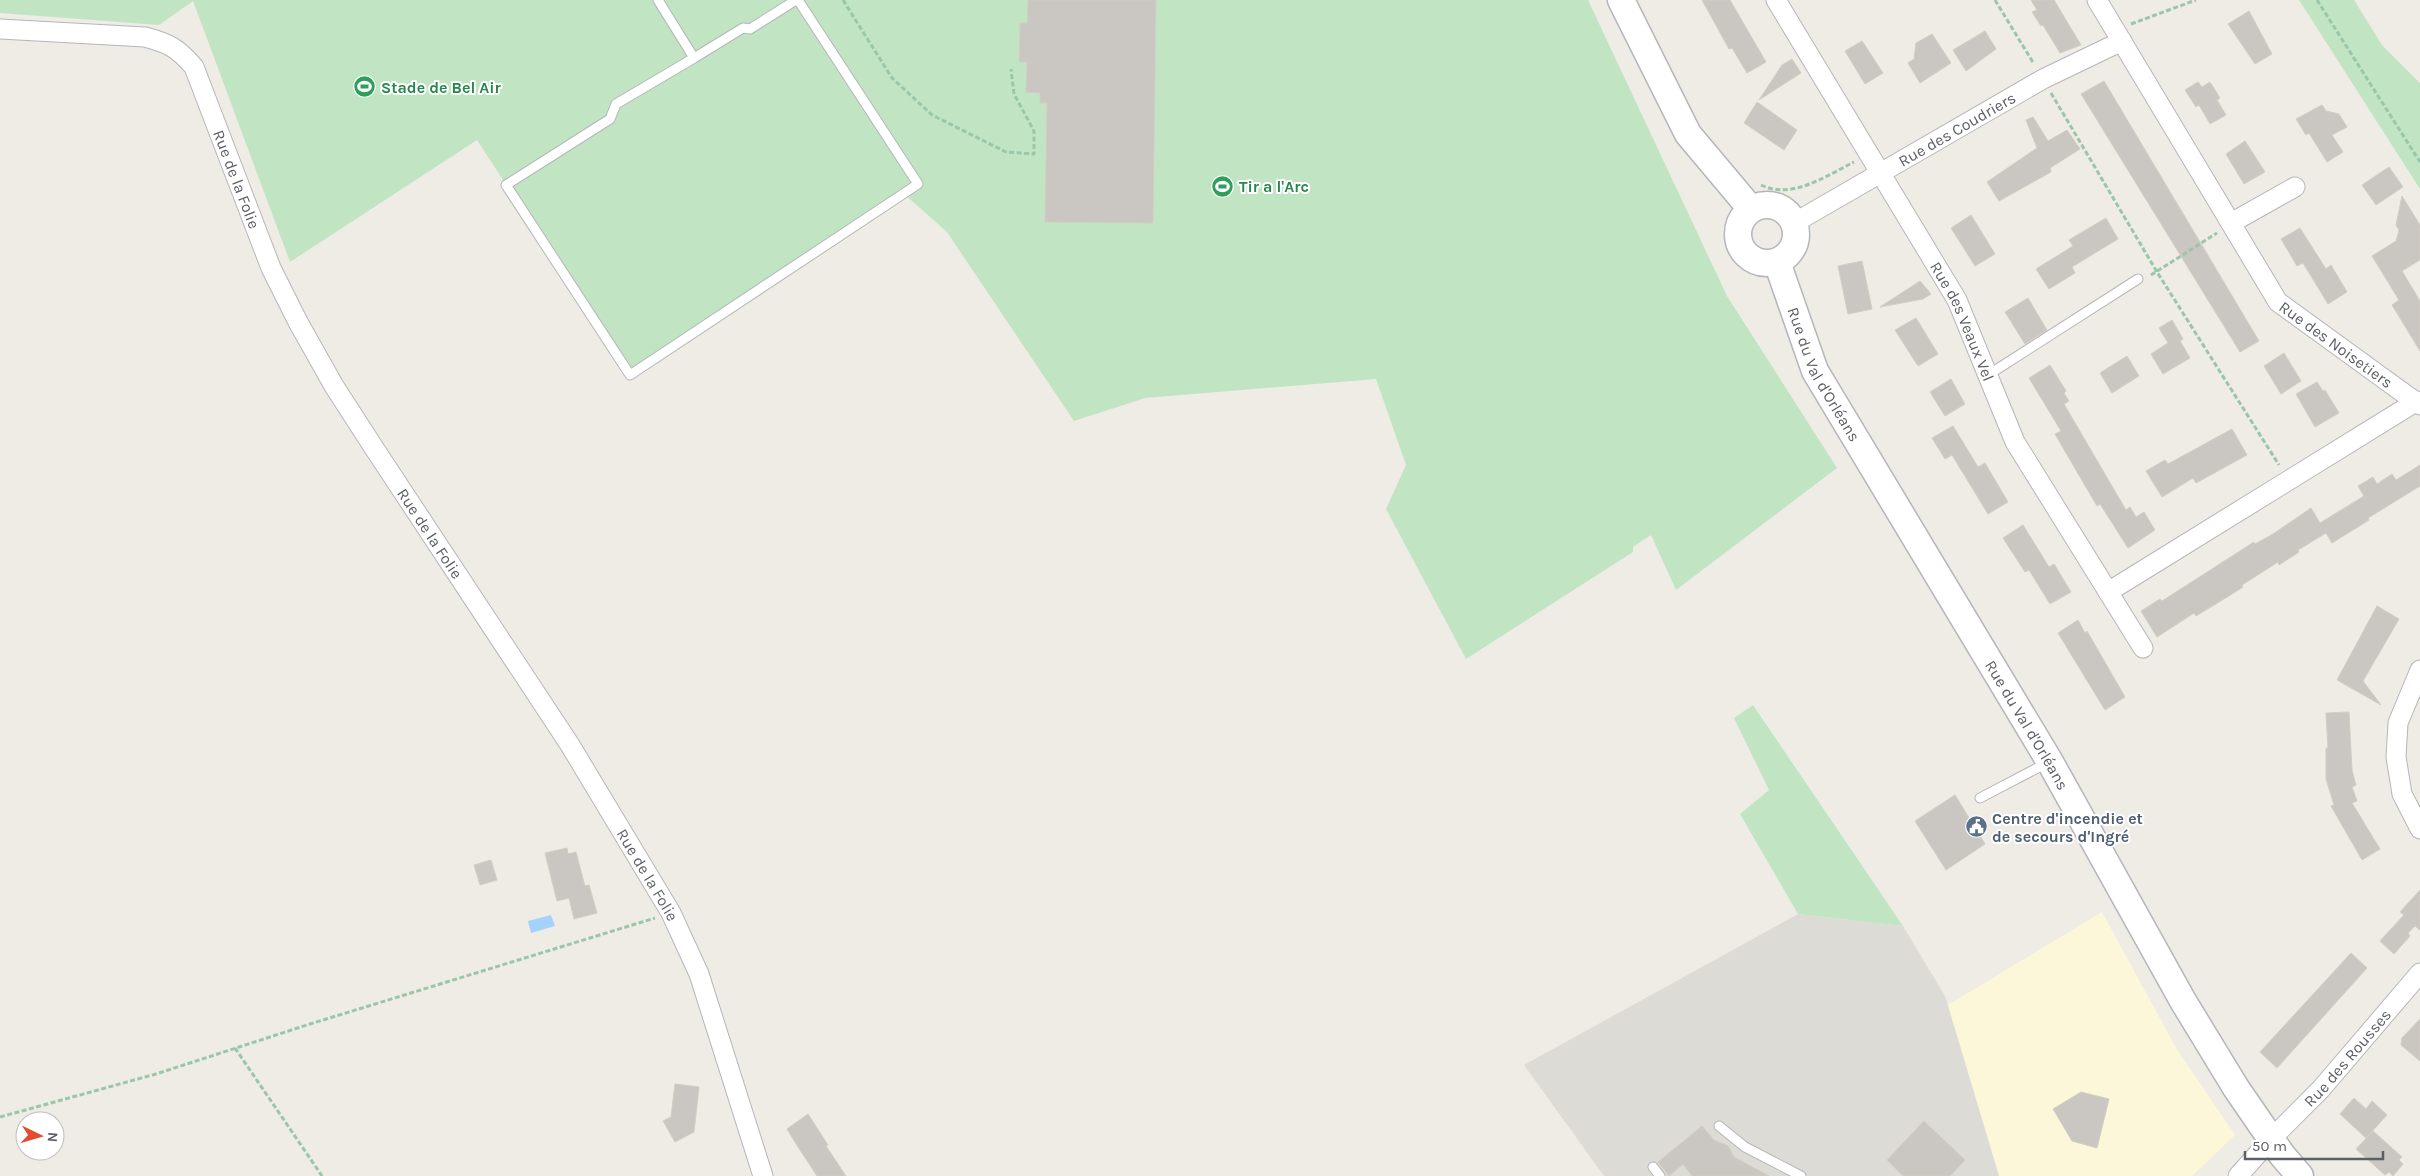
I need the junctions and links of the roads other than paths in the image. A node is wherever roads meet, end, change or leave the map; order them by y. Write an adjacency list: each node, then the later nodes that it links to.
1 (658, 0): 8 (lane)
2 (797, 0): 8 (lane); 8 (lane)
3 (1621, 0): 11 (street)
4 (1776, 0): 9 (street, Rue des Veaux Vel)
5 (2097, 0): 7 (street, Rue des Noisetiers)
6 (0, 29): 28 (street, Rue de la Folie)
7 (2119, 35): 9 (street, Rue des Coudriers); 13 (street, Rue des Noisetiers)
8 (694, 58)
9 (1879, 173): 12 (street, Rue des Coudriers); 16 (street, Rue des Veaux Vel)
10 (2295, 187): 13 (street)
11 (1751, 209): 12 (street); 14 (street)
12 (1794, 223): 14 (street)
13 (2231, 223): 17 (street, Rue des Noisetiers)
14 (1777, 262): 21 (street, Rue du Val d'Orléans)
15 (2138, 280): 16 (lane)
16 (1988, 375): 18 (street, Rue des Veaux Vel)
17 (2418, 403): 18 (street)
18 (2108, 592): 19 (street, Rue des Veaux Vel)
19 (2143, 648)
20 (2420, 670): 23 (street)
21 (2050, 762): 22 (lane); 26 (street, Rue du Val d'Orléans)
22 (1980, 798)
23 (2420, 829)
24 (2420, 972): 26 (street, Rue des Rousses)
25 (1719, 1126): 30 (lane)
26 (2271, 1138): 31 (street, Rue des Rousses); 32 (street, Rue du Val d'Orléans)
27 (1653, 1167): 29 (lane)
28 (763, 1176)
29 (1660, 1176)
30 (1801, 1176)
31 (2238, 1176)
32 (2300, 1176)

